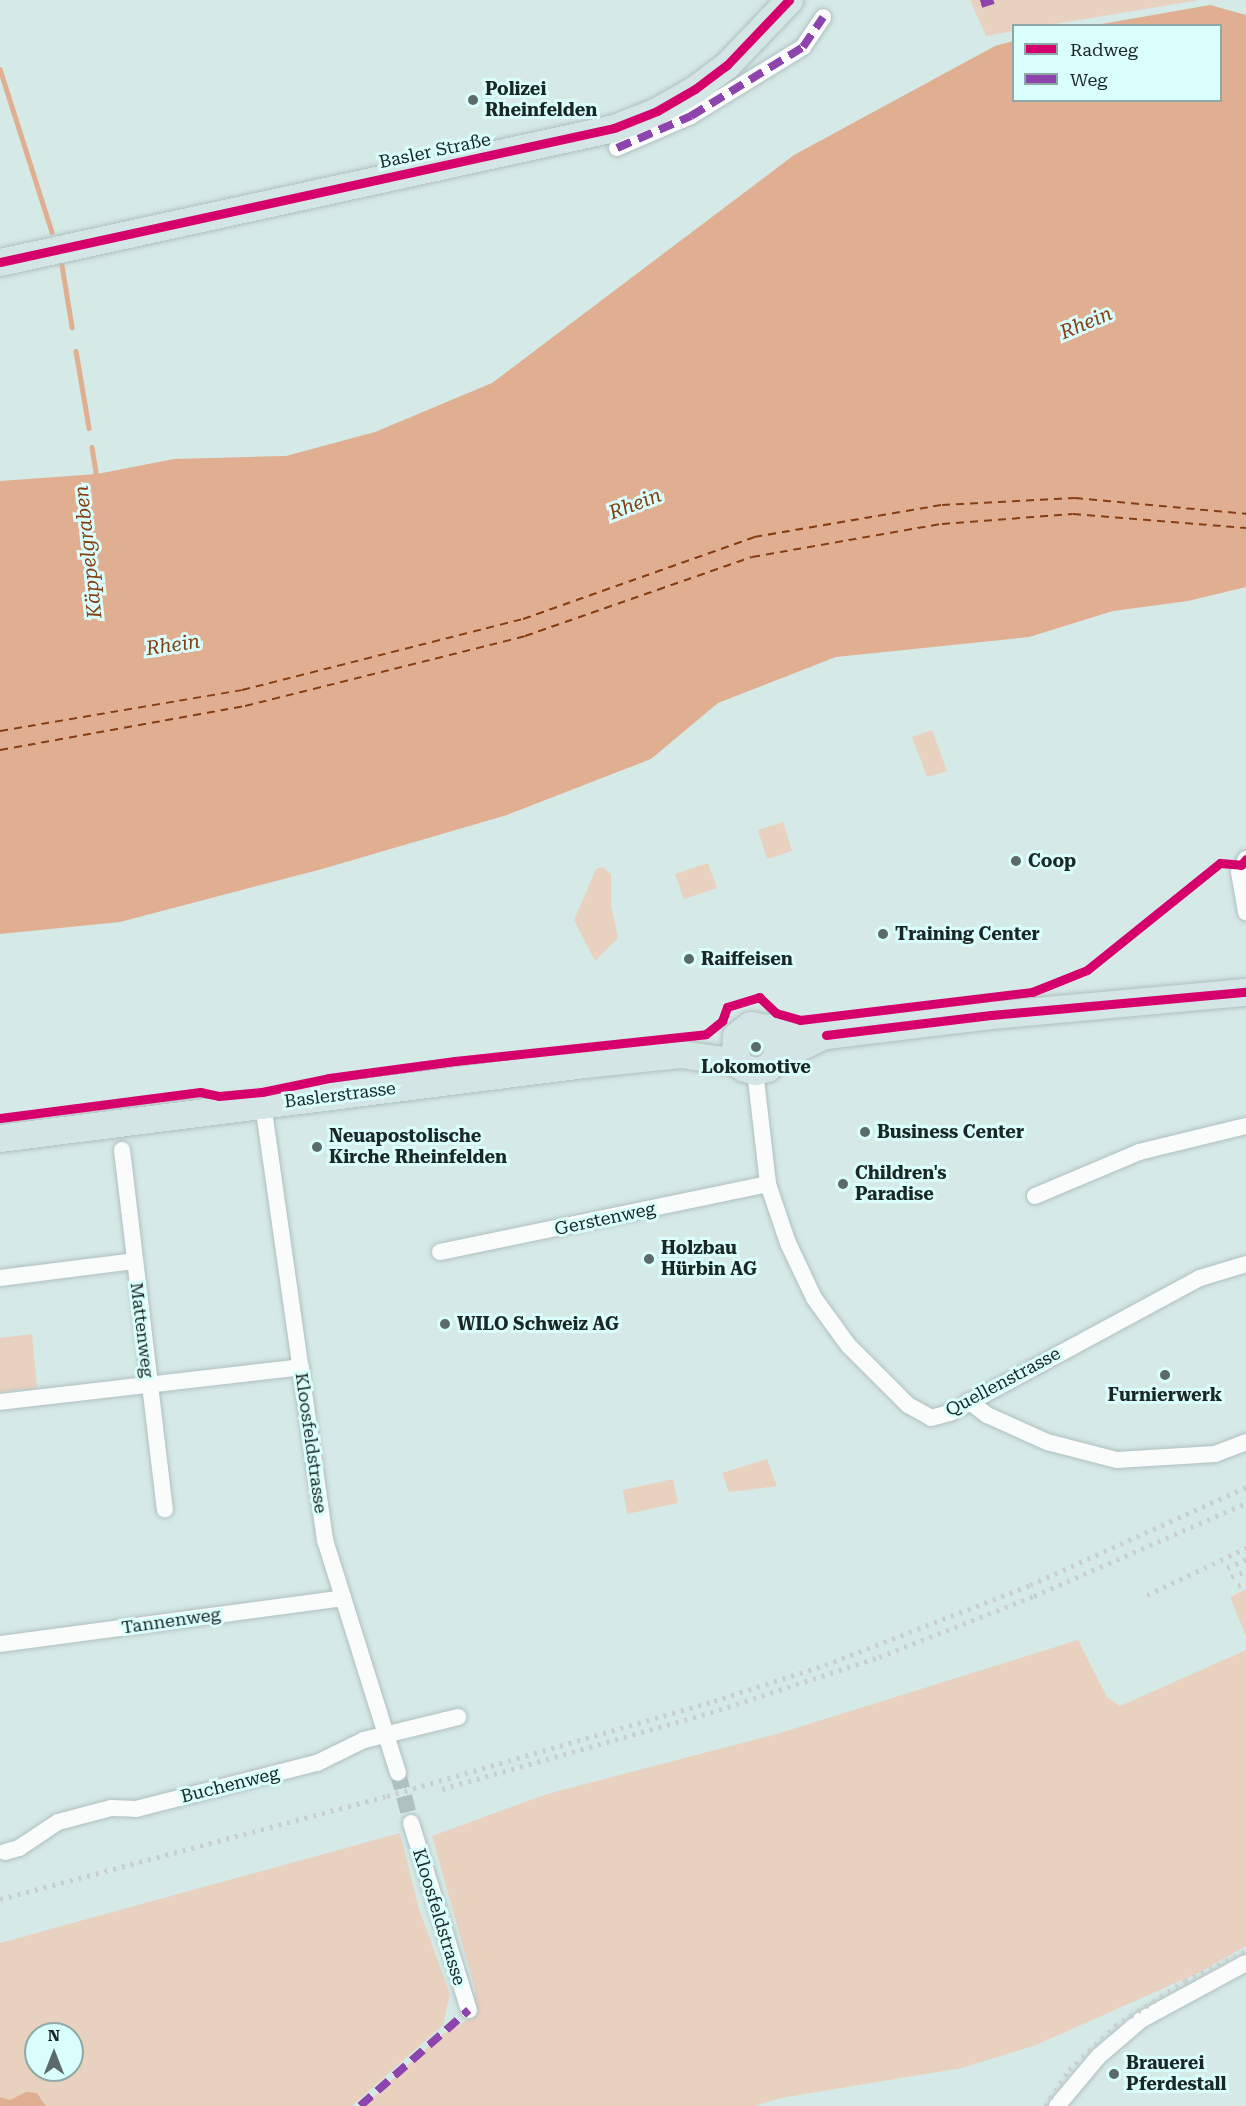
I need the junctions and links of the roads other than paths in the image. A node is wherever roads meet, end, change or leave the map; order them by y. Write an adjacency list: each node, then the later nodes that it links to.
1 (788, 0): 4 (main road, Basler Straße)
2 (823, 17): 3 (street)
3 (617, 148)
4 (0, 262)
5 (1246, 859): 6 (street)
6 (1246, 912)
7 (1246, 992): 8 (main road, Baslerstrasse)
8 (755, 1052): 9 (main road, Baslerstrasse); 13 (street, Quellenstrasse)
9 (263, 1104): 11 (main road, Baslerstrasse); 19 (street, Kloosfeldstrasse)
10 (1246, 1126): 14 (street)
11 (0, 1138)
12 (122, 1150): 16 (street, Mattenweg)
13 (768, 1184): 15 (street, Gerstenweg); 21 (street, Quellenstrasse)
14 (1035, 1196)
15 (440, 1252)
16 (134, 1261): 18 (street); 20 (street, Mattenweg)
17 (1246, 1264): 21 (street, Quellenstrasse)
18 (0, 1278)
19 (301, 1367): 20 (street); 25 (street, Kloosfeldstrasse)
20 (149, 1384): 22 (street); 24 (street, Mattenweg)
21 (969, 1401): 23 (street)
22 (0, 1402)
23 (1246, 1442)
24 (165, 1509)
25 (343, 1598): 26 (street, Tannenweg); 28 (street, Kloosfeldstrasse)
26 (0, 1644)
27 (458, 1717): 28 (street, Buchenweg)
28 (387, 1734): 29 (street, Kloosfeldstrasse); 31 (street, Buchenweg)
29 (398, 1773)
30 (411, 1823): 33 (street, Kloosfeldstrasse)
31 (5, 1852)
32 (1246, 1963): 34 (street)
33 (468, 2010)
34 (1057, 2106)

